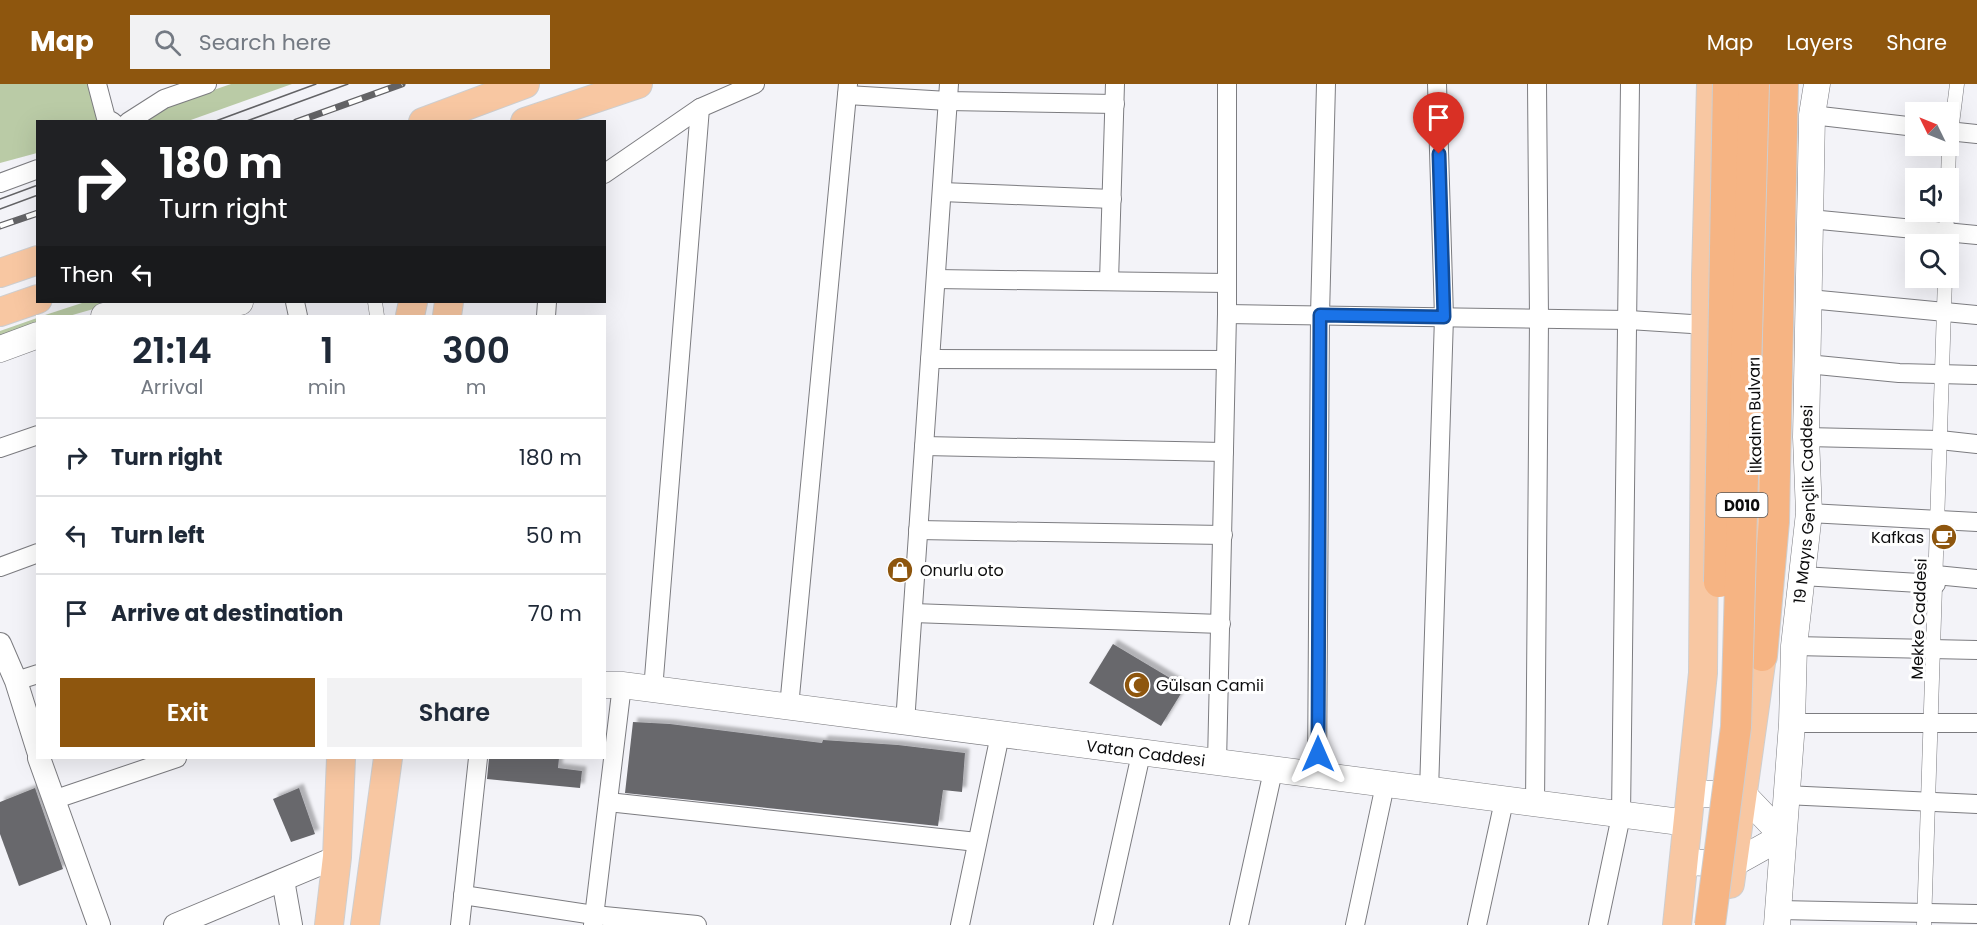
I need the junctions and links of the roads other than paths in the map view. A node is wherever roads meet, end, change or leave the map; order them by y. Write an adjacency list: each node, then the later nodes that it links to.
1 (97, 84): 25 (street)
2 (207, 84): 26 (street)
3 (525, 84): 24 (main road)
4 (638, 84): 27 (main road)
5 (755, 84): 22 (street)
6 (1116, 84): 21 (street)
7 (1227, 84): 44 (street)
8 (1326, 84): 53 (street)
9 (1437, 84): 55 (street)
10 (1538, 84): 56 (street)
11 (1630, 84): 57 (street)
12 (1711, 84): 58 (main road)
13 (1728, 84): 148 (highway, İlkadım Bulvarı / D010, bridge)
14 (1754, 84): 149 (highway, İlkadım Bulvarı / D010, bridge)
15 (1782, 84): 89 (highway); 89 (main road, İlkadım Bulvarı)
16 (1817, 84): 23 (main road, 19 Mayıs Gençlik Caddesi)
17 (1957, 84): 20 (street)
18 (847, 89): 19 (street); 94 (street)
19 (949, 92): 21 (street); 34 (street)
20 (1954, 102)
21 (1115, 104): 35 (street)
22 (700, 108): 32 (street); 93 (street)
23 (1812, 115): 28 (street); 36 (main road, 19 Mayıs Gençlik Caddesi)
24 (434, 119)
25 (109, 120)
26 (131, 120)
27 (531, 120)
28 (1905, 126)
29 (1959, 132): 30 (street)
30 (1977, 134)
31 (36, 170): 33 (street)
32 (606, 173)
33 (0, 183)
34 (942, 192): 35 (street); 42 (street)
35 (1112, 199): 43 (street)
36 (1810, 219): 37 (street); 47 (main road, 19 Mayıs Gençlik Caddesi)
37 (1917, 234)
38 (1977, 235): 39 (street)
39 (1959, 237)
40 (36, 261): 41 (main road)
41 (0, 273)
42 (936, 279): 43 (street); 61 (street)
43 (1109, 281): 44 (street)
44 (1227, 284): 51 (street)
45 (1945, 288): 50 (street, Mekke Caddesi)
46 (36, 299): 49 (main road)
47 (1809, 299): 50 (street); 63 (main road, 19 Mayıs Gençlik Caddesi)
48 (228, 303): 52 (main road)
49 (0, 312)
50 (1944, 313): 54 (street); 64 (street, Mekke Caddesi)
51 (1227, 314): 53 (street); 62 (street)
52 (109, 315)
53 (1320, 315): 55 (street); 109 (street)
54 (1977, 315)
55 (1444, 317): 56 (street); 111 (street)
56 (1539, 319): 57 (street); 120 (street)
57 (1629, 320): 58 (street); 121 (street)
58 (1707, 325): 112 (main road)
59 (36, 336): 60 (main road)
60 (0, 349)
61 (930, 359): 62 (street); 70 (street)
62 (1226, 360): 72 (street)
63 (1807, 364): 64 (street); 67 (main road, 19 Mayıs Gençlik Caddesi)
64 (1942, 373): 65 (street); 68 (street, Mekke Caddesi)
65 (1977, 375)
66 (36, 436): 71 (street)
67 (1806, 437): 68 (street); 73 (main road, 19 Mayıs Gençlik Caddesi)
68 (1940, 440): 69 (street); 74 (street, Mekke Caddesi)
69 (1977, 444)
70 (924, 446): 72 (street); 76 (street)
71 (0, 448)
72 (1224, 452): 77 (street)
73 (1809, 513): 74 (street); 80 (main road, 19 Mayıs Gençlik Caddesi)
74 (1938, 521): 75 (street); 82 (street, Mekke Caddesi)
75 (1977, 522)
76 (918, 530): 77 (street); 83 (street)
77 (1222, 535): 84 (street)
78 (36, 554): 79 (street)
79 (0, 567)
80 (1802, 576): 82 (street); 86 (main road, 19 Mayıs Gençlik Caddesi)
81 (1977, 579): 82 (street)
82 (1936, 580): 87 (street, Mekke Caddesi)
83 (913, 613): 84 (street); 96 (street)
84 (1221, 624): 107 (street)
85 (0, 644): 91 (street)
86 (1794, 646): 87 (street); 97 (main road, 19 Mayıs Gençlik Caddesi)
87 (1934, 650): 88 (street); 95 (street, Mekke Caddesi)
88 (1977, 650)
89 (1762, 656): 113 (main road, İlkadım Bulvarı)
90 (36, 675): 91 (street)
91 (16, 681): 100 (street)
92 (613, 685): 93 (main road, Vatan Caddesi); 118 (street)
93 (653, 690): 94 (main road, Vatan Caddesi)
94 (789, 707): 96 (main road, Vatan Caddesi)
95 (1932, 722): 97 (street); 98 (street); 117 (street, Mekke Caddesi)
96 (905, 723): 99 (main road, Vatan Caddesi)
97 (1792, 723): 114 (main road, 19 Mayıs Gençlik Caddesi)
98 (1977, 723)
99 (1000, 735): 101 (main road, Vatan Caddesi); 124 (street)
100 (36, 745)
101 (1141, 754): 107 (main road, Vatan Caddesi); 142 (street)
102 (39, 759): 115 (street)
103 (174, 759): 115 (street)
104 (341, 759): 125 (main road)
105 (388, 759): 138 (main road)
106 (478, 759): 129 (street)
107 (1218, 764): 108 (main road, Vatan Caddesi)
108 (1273, 771): 109 (main road, Vatan Caddesi); 143 (street)
109 (1317, 777): 110 (main road, Vatan Caddesi)
110 (1384, 785): 111 (main road, Vatan Caddesi); 144 (street)
111 (1429, 791): 116 (main road, Vatan Caddesi)
112 (1691, 794): 113 (main road); 122 (main road)
113 (1743, 794): 123 (main road); 127 (main road, İlkadım Bulvarı)
114 (1785, 795): 117 (street); 123 (main road, 19 Mayıs Gençlik Caddesi)
115 (52, 800): 134 (street)
116 (1504, 801): 120 (main road, Vatan Caddesi); 145 (street)
117 (1929, 801): 119 (street); 132 (street, Mekke Caddesi)
118 (608, 802): 124 (street); 133 (street)
119 (1977, 804)
120 (1535, 805): 121 (main road, Vatan Caddesi)
121 (1621, 816): 122 (main road, Vatan Caddesi); 146 (street)
122 (1688, 824): 126 (main road)
123 (1783, 836): 127 (main road); 131 (main road, 19 Mayıs Gençlik Caddesi)
124 (978, 842): 141 (street)
125 (337, 857): 128 (street); 137 (main road)
126 (1683, 862): 127 (main road); 147 (main road)
127 (1733, 864): 150 (main road, İlkadım Bulvarı)
128 (283, 880): 135 (street); 136 (street)
129 (463, 895): 133 (street); 139 (street)
130 (1977, 915): 132 (street)
131 (1778, 918): 132 (street)
132 (1925, 919)
133 (593, 920): 140 (street)
134 (99, 925)
135 (175, 925)
136 (291, 925)
137 (329, 925)
138 (365, 925)
139 (460, 925)
140 (697, 925)
141 (960, 925)
142 (1103, 925)
143 (1239, 925)
144 (1355, 925)
145 (1478, 925)
146 (1598, 925)
147 (1677, 925)
148 (1693, 925)
149 (1710, 925)
150 (1725, 925)

